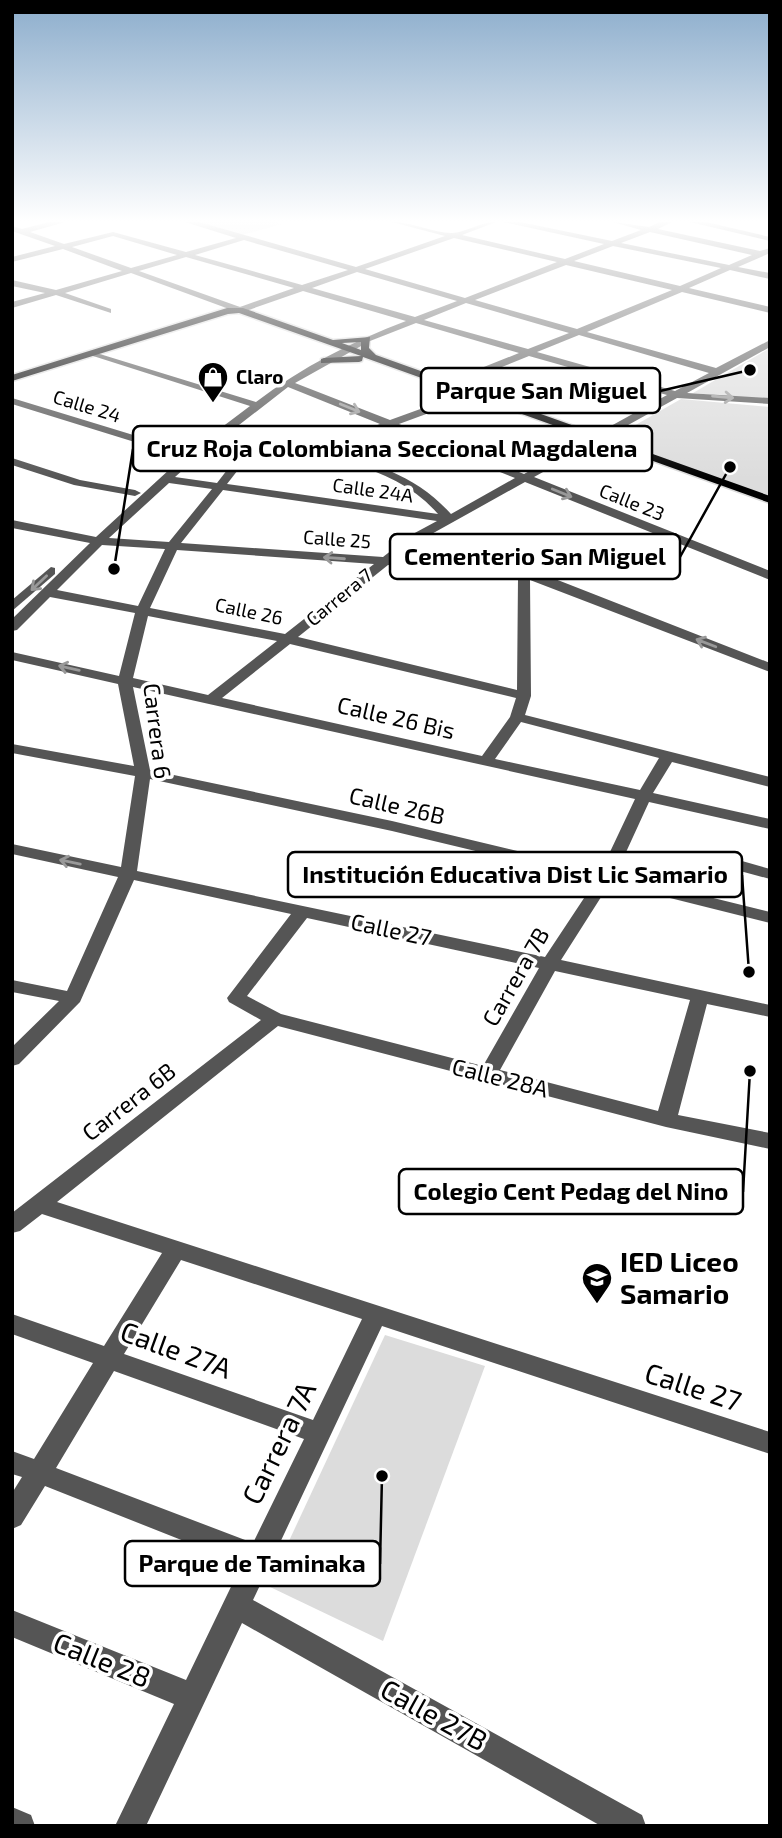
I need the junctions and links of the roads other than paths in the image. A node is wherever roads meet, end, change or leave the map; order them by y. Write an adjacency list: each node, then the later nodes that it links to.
1 (99, 308): 8 (street)
2 (222, 308): 9 (street)
3 (246, 308): 9 (street)
4 (367, 308): 10 (street)
5 (447, 308): 10 (street)
6 (488, 308): 11 (street)
7 (636, 308): 11 (street)
8 (108, 311)
9 (234, 312): 13 (main road); 14 (main road); 18 (main road)
10 (414, 321): 12 (street); 17 (street)
11 (576, 333): 17 (street); 22 (street)
12 (367, 339): 13 (main road); 16 (street); 19 (main road)
13 (323, 340): 16 (main road)
14 (310, 342): 16 (main road); 21 (main road)
15 (770, 343): 22 (street, Carrera 7)
16 (339, 349): 19 (main road); 20 (main road); 21 (street)
17 (528, 352): 26 (street); 27 (street)
18 (97, 354): 23 (main road); 25 (main road); 30 (street)
19 (372, 357): 26 (main road)
20 (359, 359): 21 (main road); 28 (main road)
21 (319, 360): 24 (street); 30 (street)
22 (718, 372): 27 (street, Carrera 7)
23 (12, 378)
24 (287, 383): 32 (street); 33 (street, Calle 23, one-way to 33)
25 (12, 384)
26 (447, 385): 34 (main road)
27 (677, 394): 31 (street, one-way to 31); 34 (street, Carrera 7)
28 (463, 397): 33 (street); 34 (main road)
29 (12, 401): 36 (street, Calle 24)
30 (242, 401): 32 (street); 36 (street)
31 (770, 401)
32 (256, 405): 36 (street)
33 (390, 424): 37 (street); 40 (street, Calle 23)
34 (593, 441): 40 (street, Carrera 7); 43 (main road); 44 (main road)
35 (250, 448): 36 (street, Calle 24); 37 (street, Calle 24); 41 (street, Carrera 6)
36 (190, 453): 39 (street); 42 (street)
37 (310, 453): 45 (street, Calle 24)
38 (12, 461): 42 (street)
39 (166, 478): 41 (street, Calle 24A); 48 (street)
40 (526, 478): 45 (street, Carrera 7); 52 (street, Calle 23, one-way to 52)
41 (219, 485): 45 (street, Calle 24A); 49 (street, Carrera 6)
42 (135, 493): 47 (street)
43 (770, 500)
44 (770, 508)
45 (449, 519): 50 (street, Carrera 7)
46 (12, 524): 47 (street, Calle 25)
47 (84, 540): 48 (street, Calle 25); 54 (street, one-way to 54)
48 (99, 541): 49 (street, Calle 25); 53 (street)
49 (172, 547): 50 (street, Calle 25, one-way to 49); 55 (street, Carrera 6)
50 (383, 561): 51 (street, Calle 25); 57 (street, Carrera 7)
51 (524, 575): 59 (street, Calle 25, one-way to 51); 61 (street)
52 (770, 576)
53 (46, 592): 55 (street, Calle 26); 56 (street)
54 (14, 605)
55 (143, 609): 57 (street, Calle 26); 60 (street, Carrera 6)
56 (12, 627)
57 (288, 639): 61 (street, Calle 26); 62 (street, Carrera 7)
58 (12, 656): 60 (street, Calle 26 Bis, one-way to 58)
59 (770, 668)
60 (125, 681): 62 (street, Calle 26 Bis); 67 (street, Carrera 6)
61 (524, 696): 63 (street)
62 (211, 700): 66 (street, Calle 26 Bis)
63 (517, 717): 65 (street); 66 (street)
64 (12, 748): 67 (street, Calle 26B)
65 (667, 756): 68 (street); 69 (street, Carrera 7B)
66 (486, 761): 69 (street, Calle 26 Bis)
67 (143, 771): 73 (street, Carrera 6); 75 (street, Calle 26B)
68 (770, 782)
69 (644, 796): 70 (street, Calle 26 Bis); 75 (street, Carrera 7B)
70 (770, 824)
71 (12, 849): 73 (street, Calle 27, one-way to 71)
72 (735, 864): 74 (street)
73 (128, 874): 76 (street, Calle 27); 81 (street, Carrera 6)
74 (770, 874)
75 (606, 877): 77 (street, Calle 26B); 78 (street, Carrera 7B)
76 (303, 911): 78 (street, Calle 27); 83 (street, Calle 28A)
77 (770, 918)
78 (550, 964): 80 (street, Calle 27); 85 (street, Carrera 7B)
79 (12, 986): 81 (street)
80 (700, 996): 82 (street, Calle 27); 86 (street)
81 (73, 998): 84 (street, Carrera 6)
82 (770, 1011)
83 (275, 1019): 85 (street, Calle 28A); 88 (street, Carrera 6B)
84 (12, 1059)
85 (488, 1075): 86 (street, Calle 28A)
86 (666, 1120): 87 (street, Calle 28A)
87 (770, 1141)
88 (38, 1204): 89 (street, Carrera 6B); 90 (street, Calle 27)
89 (12, 1224)
90 (176, 1249): 91 (street, Calle 27); 93 (street)
91 (376, 1315): 94 (street, Carrera 7A); 95 (street, Calle 27)
92 (12, 1324): 93 (street, Calle 27A)
93 (110, 1358): 94 (street, Calle 27A); 97 (street)
94 (319, 1433): 99 (street, Carrera 7A)
95 (770, 1443)
96 (12, 1462): 97 (street)
97 (39, 1472): 98 (street); 99 (street)
98 (12, 1517)
99 (259, 1558): 100 (street, Carrera 7A)
100 (236, 1605): 102 (street, Carrera 7A); 106 (street, Calle 27B)
101 (12, 1623): 102 (street, Calle 28)
102 (192, 1697): 105 (street, Carrera 7A)
103 (12, 1822): 104 (street)
104 (20, 1826)
105 (130, 1826)
106 (631, 1826)

